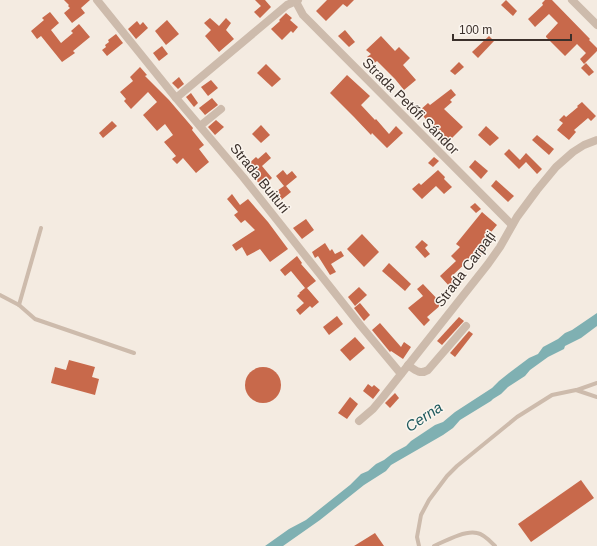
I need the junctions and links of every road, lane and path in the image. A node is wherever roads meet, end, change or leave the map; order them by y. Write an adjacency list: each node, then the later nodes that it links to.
1 (97, 0): 5 (street, Strada Buituri)
2 (572, 0): 4 (street)
3 (297, 1): 5 (street); 9 (street, Strada Petőfi Sándor)
4 (597, 25)
5 (176, 98): 7 (street, Strada Buituri)
6 (221, 109): 7 (street)
7 (200, 126): 16 (street, Strada Buituri)
8 (597, 140): 9 (street, Strada Carpați)
9 (512, 225): 15 (street, Strada Carpați)
10 (41, 228): 12 (lane)
11 (0, 295): 12 (lane)
12 (19, 305): 14 (lane)
13 (466, 326): 15 (street)
14 (134, 353)
15 (408, 365): 16 (street, Strada Carpați)
16 (401, 374): 20 (street, Strada Carpați)
17 (597, 383): 18 (lane)
18 (576, 390): 19 (lane); 21 (lane)
19 (597, 397)
20 (359, 421)
21 (419, 546)
22 (434, 546): 23 (lane)
23 (495, 546)

